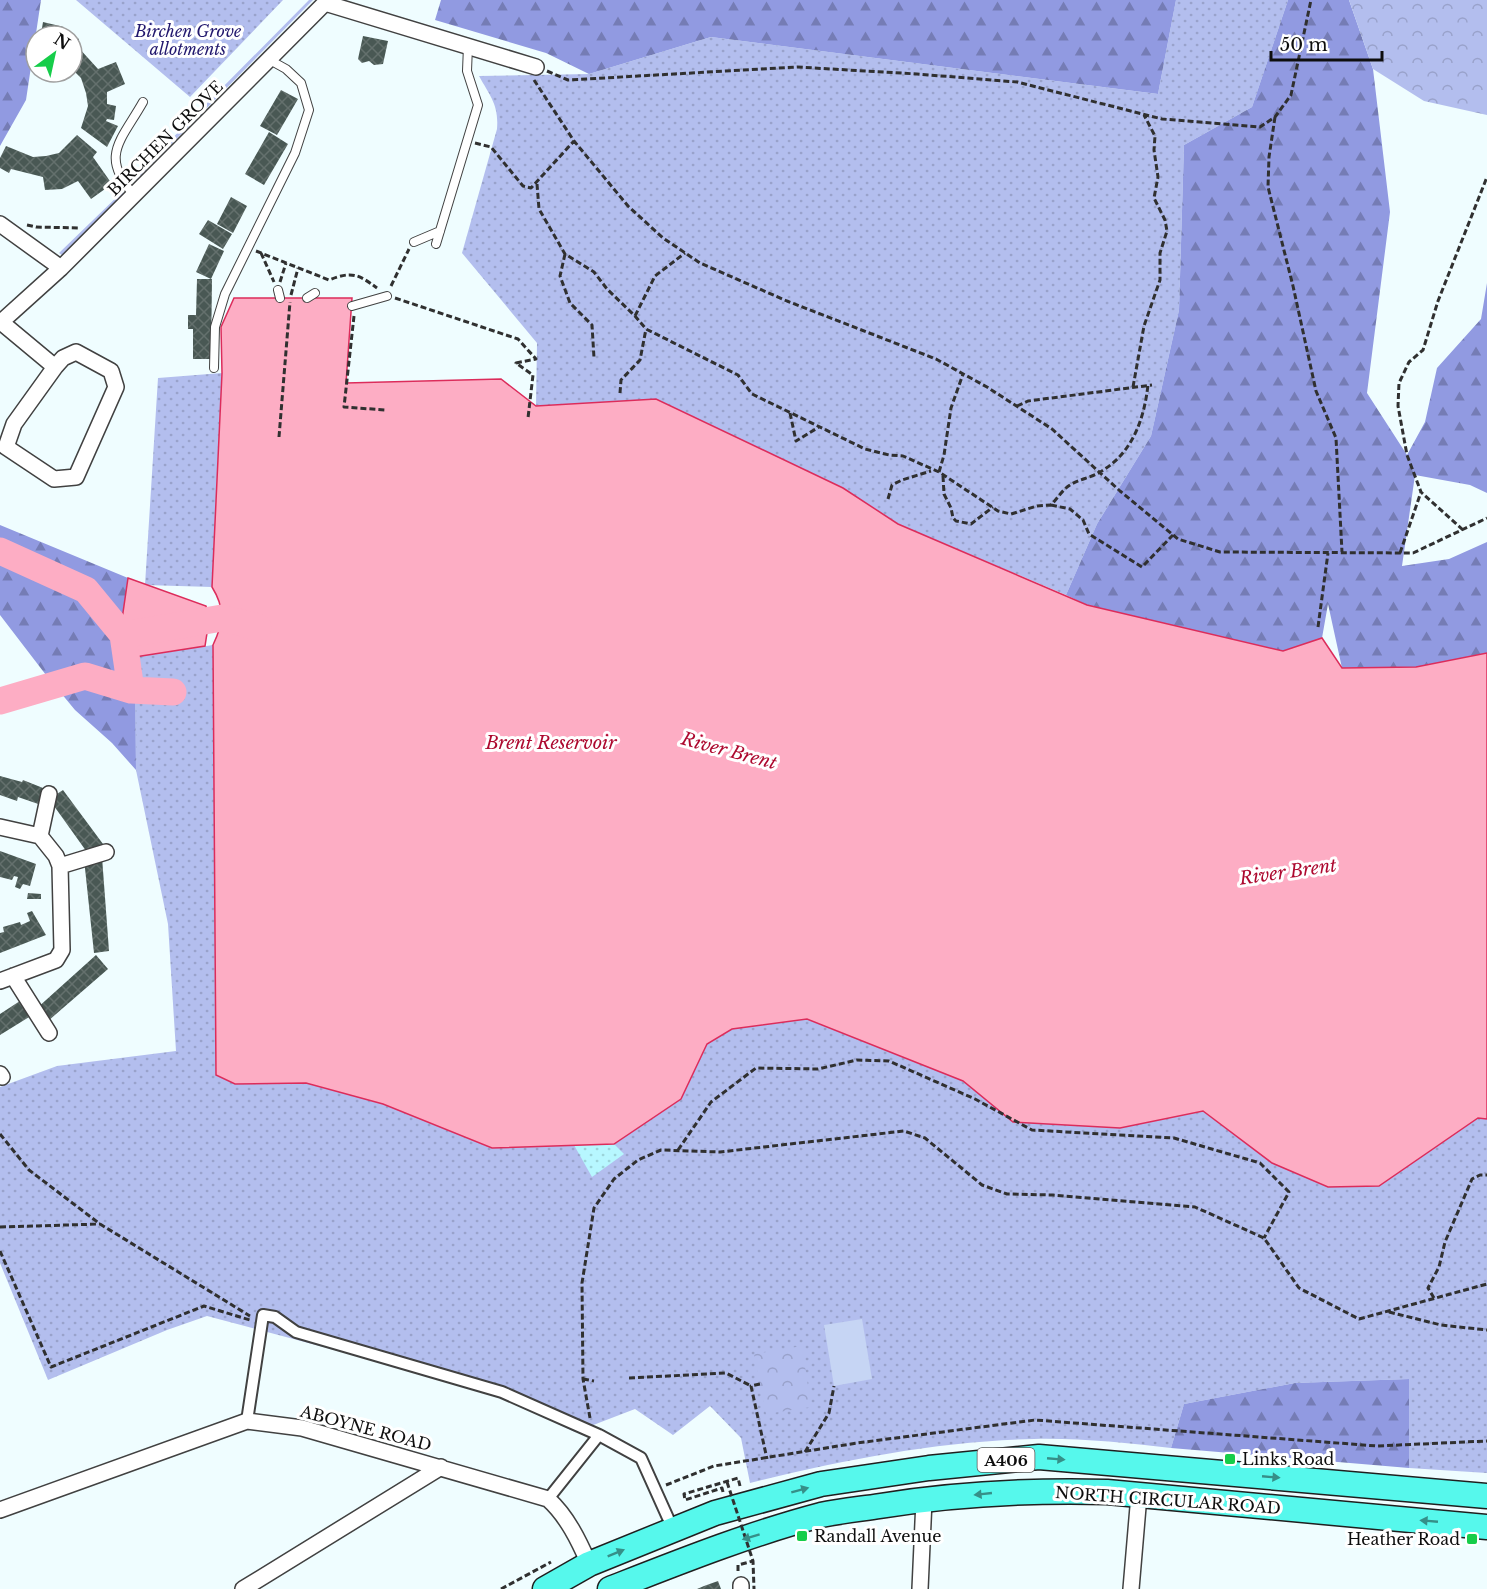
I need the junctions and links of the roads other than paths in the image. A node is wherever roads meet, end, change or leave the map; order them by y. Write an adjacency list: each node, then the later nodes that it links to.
1 (325, 1): 2 (street, BIRCHEN GROVE); 3 (street, BIRCHEN GROVE)
2 (468, 46): 4 (street, BIRCHEN GROVE); 8 (lane)
3 (268, 59): 6 (street, BIRCHEN GROVE); 16 (lane)
4 (532, 70)
5 (143, 102): 6 (lane)
6 (134, 195): 11 (street, BIRCHEN GROVE)
7 (0, 224): 11 (street)
8 (440, 231): 9 (lane); 10 (lane)
9 (414, 242)
10 (436, 244)
11 (62, 268): 14 (street, BIRCHEN GROVE)
12 (387, 296): 13 (lane)
13 (353, 305)
14 (0, 323): 15 (street)
15 (55, 368): 15 (street)
16 (214, 369)
17 (49, 794): 19 (street)
18 (1, 830): 19 (street)
19 (40, 836): 21 (street)
20 (106, 852): 21 (street)
21 (60, 866): 22 (street)
22 (4, 976): 23 (street)
23 (49, 1033)
24 (247, 1422): 25 (street); 26 (street, ABOYNE ROAD); 31 (street, ABOYNE ROAD)
25 (599, 1435): 29 (street); 32 (street)
26 (441, 1467): 29 (street, ABOYNE ROAD); 35 (street)
27 (1139, 1495): 30 (highway, NORTH CIRCULAR ROAD / A406, one-way to 30); 33 (highway, NORTH CIRCULAR ROAD / A406, one-way to 27); 39 (street)
28 (1487, 1496): 34 (highway, NORTH CIRCULAR ROAD / A406, one-way to 28)
29 (549, 1499): 34 (street)
30 (924, 1500): 37 (highway, NORTH CIRCULAR ROAD / A406, one-way to 37); 38 (street)
31 (0, 1509)
32 (668, 1518)
33 (1487, 1527)
34 (589, 1564): 36 (highway, NORTH CIRCULAR ROAD / A406)
35 (243, 1589)
36 (545, 1589)
37 (610, 1589)
38 (920, 1589)
39 (1131, 1589)

